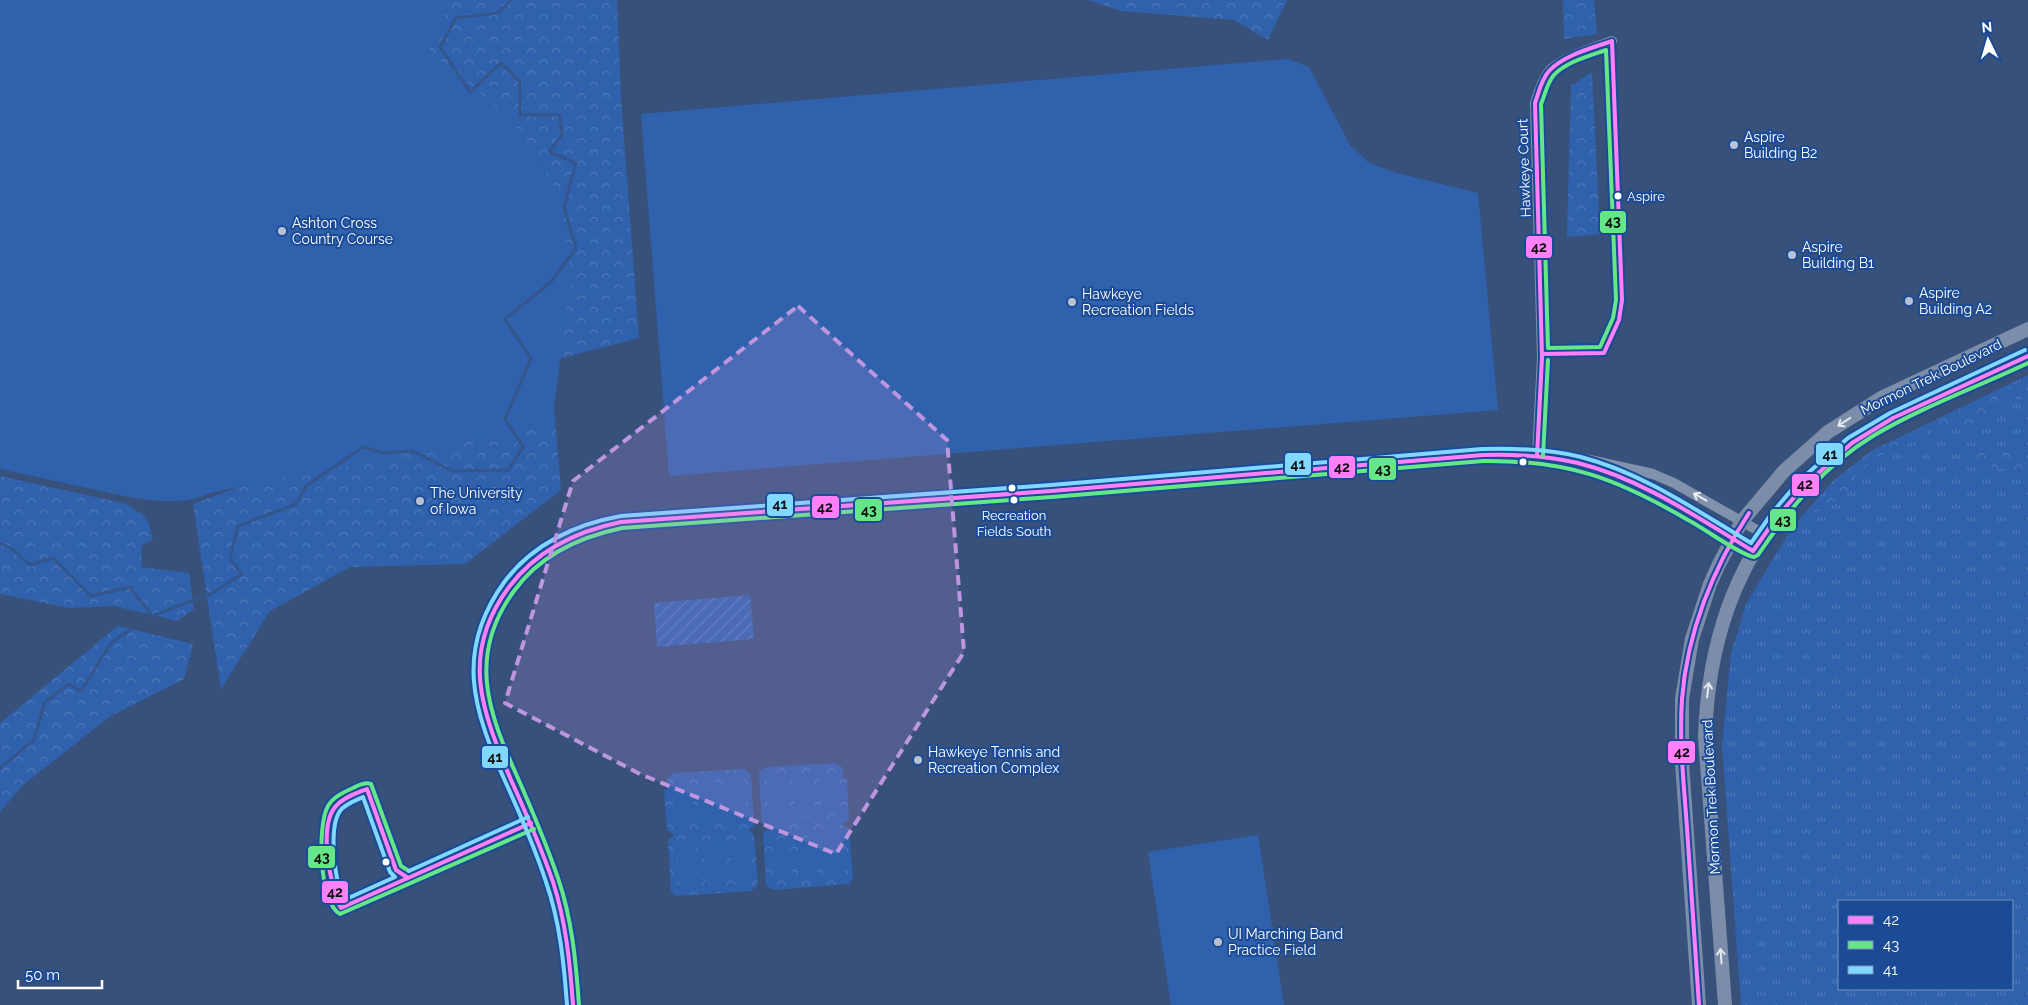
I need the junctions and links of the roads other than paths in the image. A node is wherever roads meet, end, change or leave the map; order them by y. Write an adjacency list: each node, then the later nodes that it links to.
1 (1612, 40): 4 (street, Hawkeye Court)
2 (2028, 329): 5 (main road, Mormon Trek Boulevard, one-way to 5)
3 (2028, 356): 6 (main road, Mormon Trek Boulevard)
4 (1537, 456): 5 (street, one-way to 4); 7 (street); 9 (street)
5 (1742, 521): 6 (street); 7 (main road, Mormon Trek Boulevard)
6 (1764, 534): 8 (main road, Mormon Trek Boulevard)
7 (1732, 539): 8 (street); 10 (main road, Mormon Trek Boulevard)
8 (1754, 551): 11 (main road, Mormon Trek Boulevard, one-way to 8)
9 (573, 1005)
10 (1699, 1005)
11 (1725, 1005)

